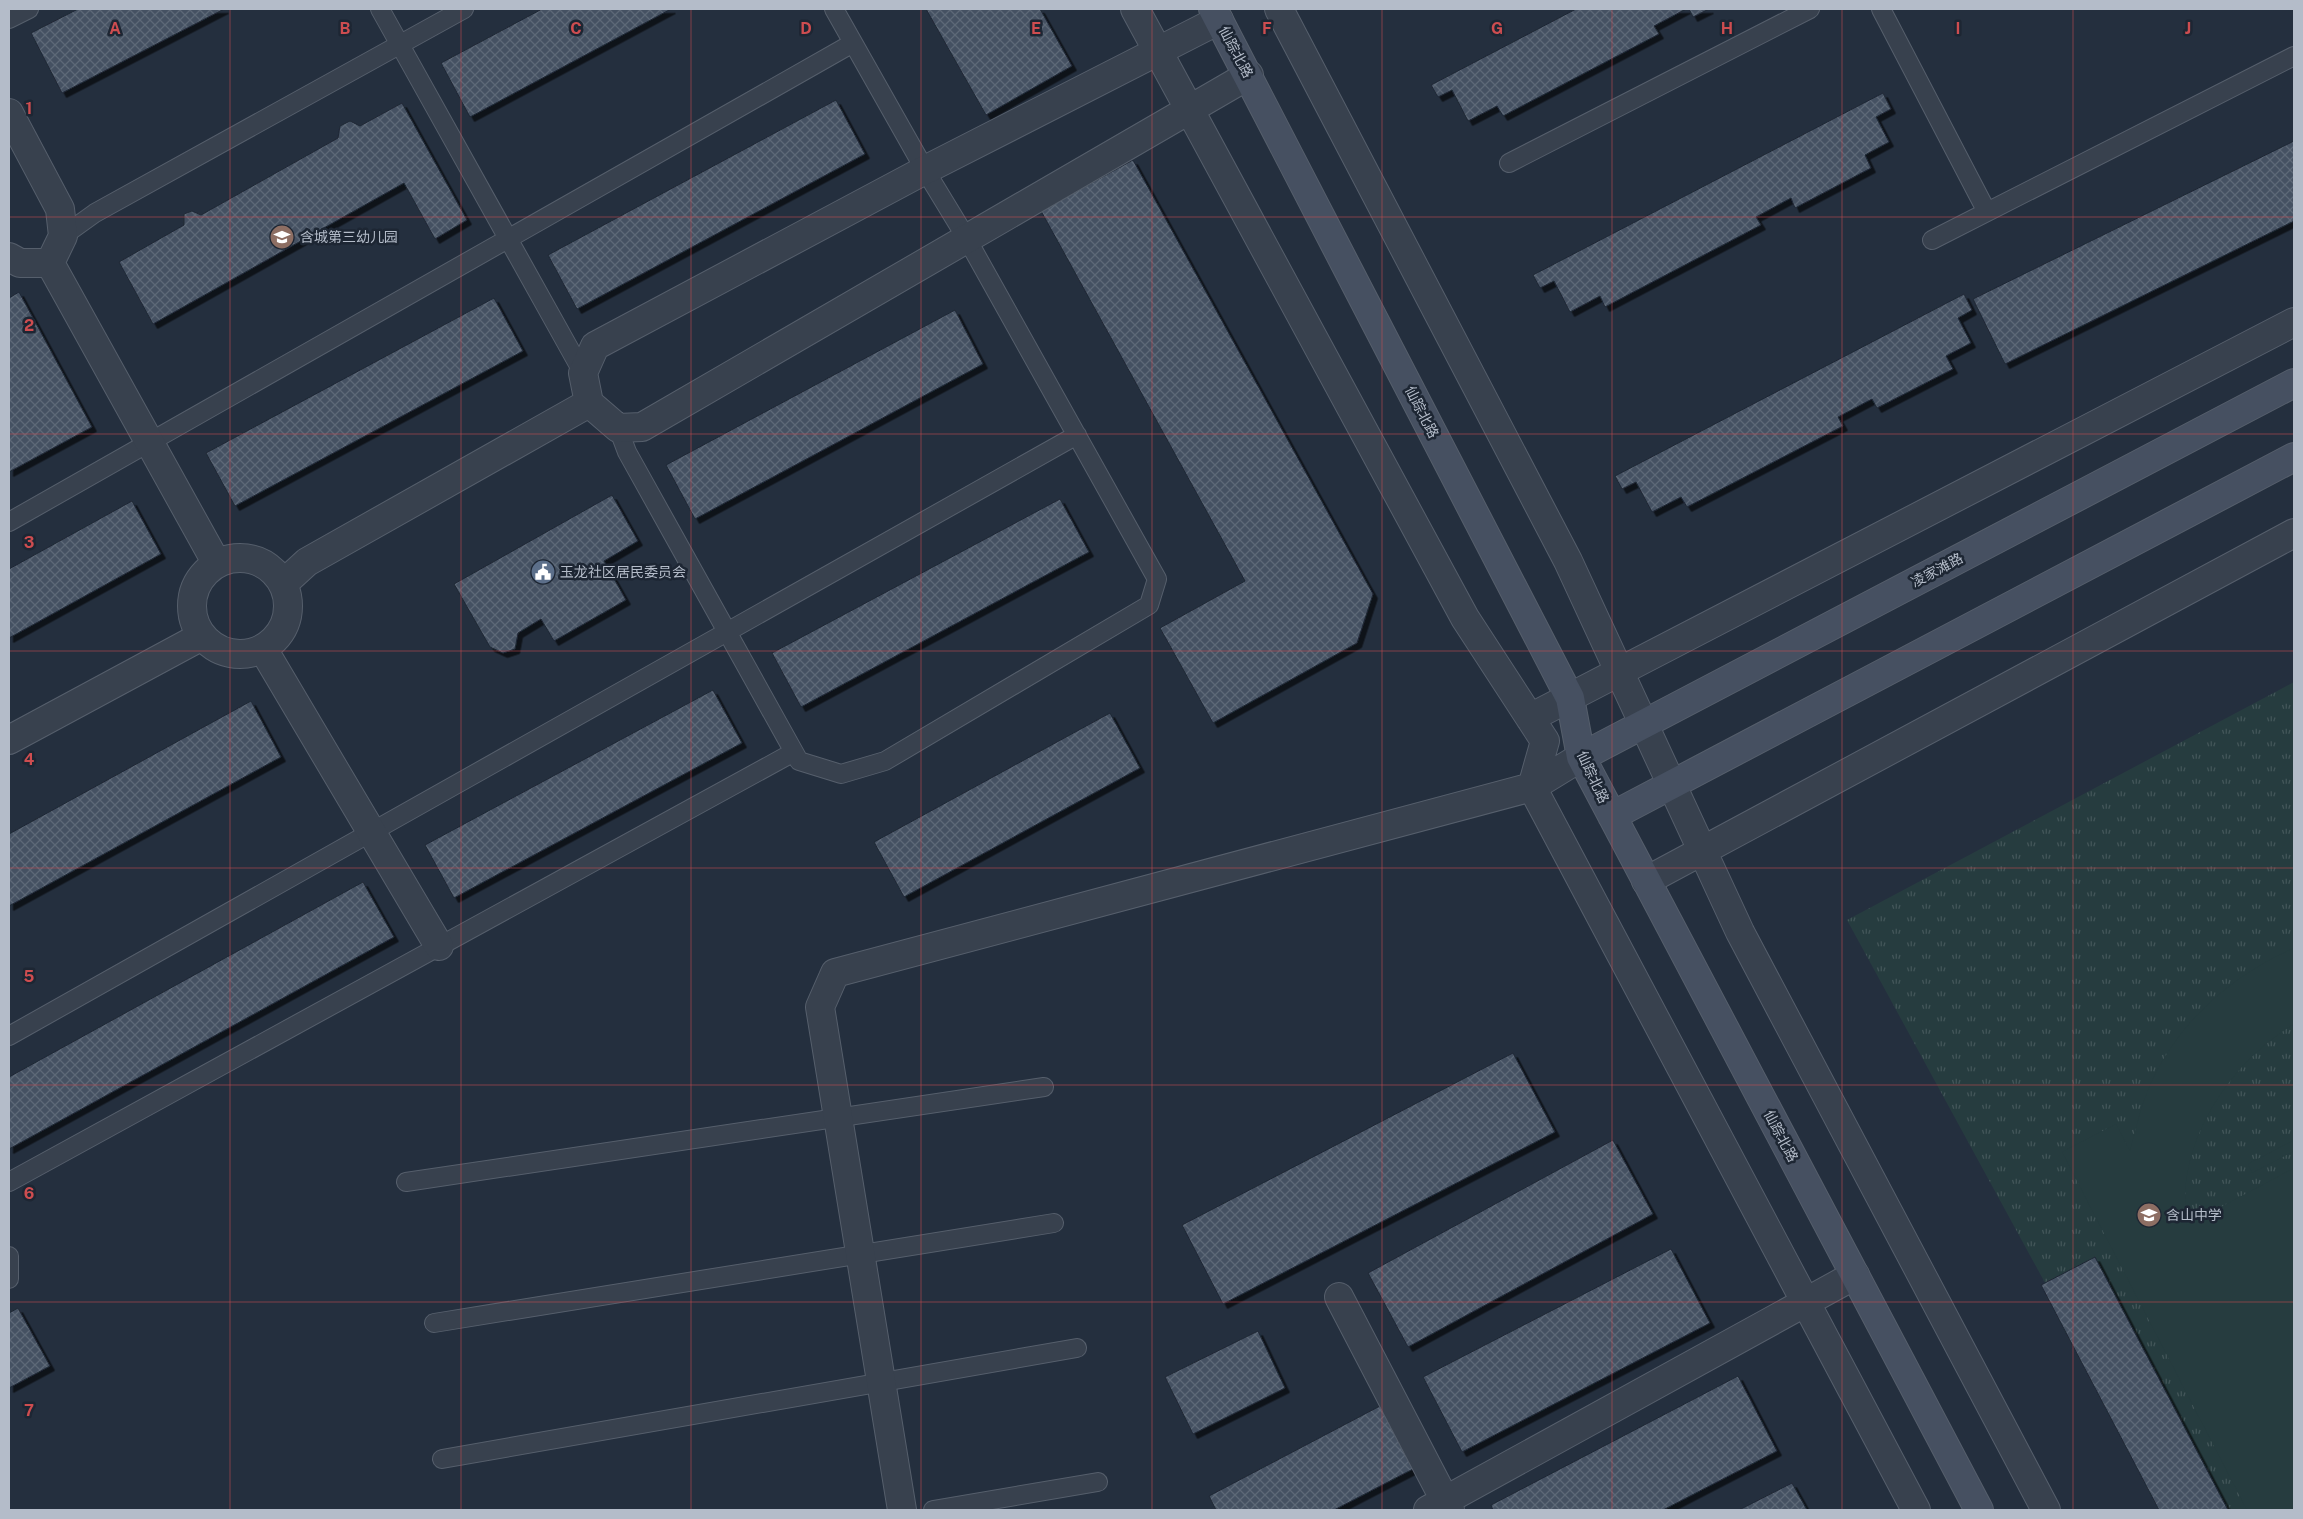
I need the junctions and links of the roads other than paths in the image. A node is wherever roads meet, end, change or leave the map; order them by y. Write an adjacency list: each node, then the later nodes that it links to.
1 (29, 9): 10 (lane)
2 (380, 9): 12 (lane)
3 (464, 9): 12 (lane)
4 (834, 9): 11 (lane)
5 (1135, 9): 42 (street)
6 (1279, 9): 40 (street)
7 (1810, 9): 16 (lane)
8 (1881, 9): 18 (lane)
9 (1216, 14): 14 (main road, 仙踪北路); 17 (street)
10 (9, 19)
11 (853, 43): 17 (lane); 20 (lane)
12 (400, 44): 19 (lane); 20 (lane)
13 (2294, 56): 18 (lane)
14 (1249, 75): 21 (street); 41 (main road, 仙踪北路)
15 (9, 113): 19 (street)
16 (1509, 163)
17 (925, 170): 21 (lane); 26 (street)
18 (1987, 212): 22 (lane)
19 (63, 236): 24 (street)
20 (508, 239): 26 (lane); 31 (lane)
21 (967, 239): 29 (street); 30 (lane)
22 (1932, 240)
23 (12, 263): 24 (street)
24 (50, 263): 31 (street)
25 (2294, 322): 40 (street)
26 (583, 373): 28 (street)
27 (2294, 383): 43 (main road, 凌家滩路)
28 (589, 404): 29 (street); 36 (street)
29 (618, 428): 37 (lane)
30 (1077, 435): 37 (lane); 45 (lane)
31 (150, 442): 33 (lane); 35 (street)
32 (2294, 457): 47 (main road)
33 (9, 522)
34 (2294, 533): 51 (street)
35 (217, 564): 36 (street); 38 (street)
36 (283, 584): 39 (street)
37 (728, 633): 45 (lane); 50 (lane)
38 (202, 636): 39 (street); 44 (street)
39 (262, 649): 50 (street)
40 (1620, 672): 41 (street); 43 (street)
41 (1570, 698): 42 (street); 46 (main road, 仙踪北路)
42 (1530, 718): 48 (street)
43 (1643, 724): 46 (main road, 凌家滩路); 47 (street)
44 (9, 740)
45 (794, 752): 53 (lane)
46 (1581, 757): 48 (street); 49 (main road, 仙踪北路)
47 (1672, 785): 49 (main road); 51 (street)
48 (1532, 787): 56 (street); 65 (street)
49 (1612, 816): 52 (main road, 仙踪北路)
50 (370, 833): 53 (street); 54 (lane)
51 (1702, 851): 52 (street); 76 (street)
52 (1646, 881): 62 (main road, 仙踪北路)
53 (439, 946): 57 (lane)
54 (9, 1036)
55 (1044, 1087): 56 (lane)
56 (838, 1118): 58 (lane); 60 (street)
57 (9, 1182)
58 (406, 1182)
59 (1054, 1223): 60 (lane)
60 (860, 1255): 66 (lane); 68 (street)
61 (9, 1256): 63 (lane)
62 (1854, 1275): 65 (street); 75 (main road, 仙踪北路)
63 (9, 1279)
64 (1339, 1297): 71 (street)
65 (1805, 1302): 71 (street); 74 (street)
66 (434, 1324)
67 (1077, 1348): 68 (lane)
68 (881, 1382): 69 (lane); 72 (street)
69 (442, 1459)
70 (1098, 1482): 73 (lane)
71 (1441, 1507)
72 (902, 1510)
73 (933, 1510)
74 (1916, 1510)
75 (1979, 1510)
76 (2046, 1510)

